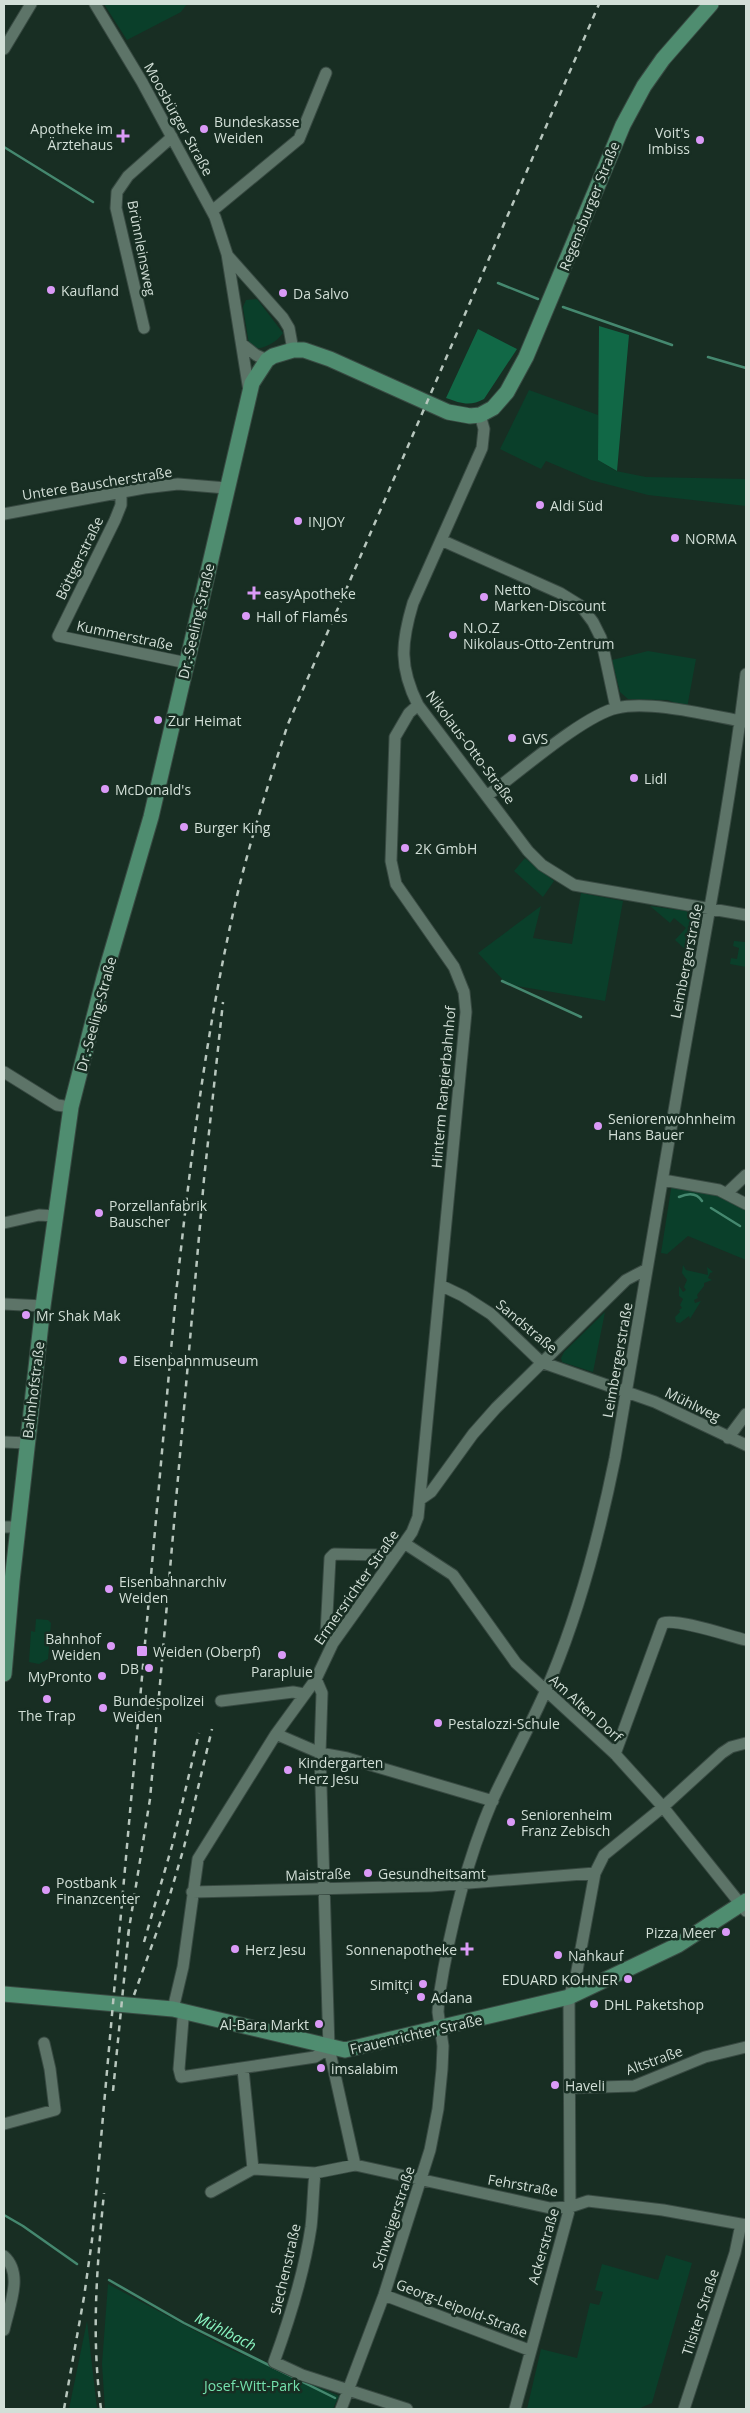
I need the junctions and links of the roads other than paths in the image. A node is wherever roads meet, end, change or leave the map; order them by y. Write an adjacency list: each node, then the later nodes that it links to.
1 (31, 4): 4 (street)
2 (95, 4): 6 (street, Moosbürger Straße)
3 (711, 4): 14 (main road, Regensburger Straße)
4 (4, 49)
5 (326, 73): 7 (street)
6 (172, 137): 7 (street, Moosbürger Straße); 9 (street, Brünnleinsweg)
7 (212, 211): 8 (street, Moosbürger Straße)
8 (227, 254): 10 (street, Moosbürger Straße); 11 (street, Moosbürger Straße)
9 (144, 328)
10 (242, 344): 12 (street); 13 (street, Moosbürger Straße)
11 (292, 350): 12 (main road); 14 (main road)
12 (267, 360): 13 (main road, Dr.-Seeling-Straße)
13 (250, 393): 15 (main road, Dr.-Seeling-Straße)
14 (480, 415): 18 (street, Nikolaus-Otto-Straße)
15 (226, 488): 16 (street, Untere Bauscherstraße); 20 (main road, Dr.-Seeling-Straße)
16 (121, 492): 17 (street, Untere Bauscherstraße); 19 (street, Böttgerstraße)
17 (4, 514)
18 (441, 540): 22 (street, Nikolaus-Otto-Straße); 23 (street)
19 (58, 636): 20 (street, Kummerstraße)
20 (187, 663): 29 (main road, Dr.-Seeling-Straße)
21 (746, 674): 24 (street, Leimbergerstraße)
22 (418, 705): 25 (street, Nikolaus-Otto-Straße); 37 (street, Hinterm Rangierbahnhof)
23 (616, 708): 24 (street); 25 (street)
24 (743, 721): 26 (street, Leimbergerstraße)
25 (488, 795): 26 (street, Nikolaus-Otto-Straße)
26 (711, 909): 27 (street, Nikolaus-Otto-Straße); 31 (street, Leimbergerstraße)
27 (746, 915)
28 (4, 1072): 29 (street)
29 (71, 1107): 34 (main road, Bahnhofstraße)
30 (746, 1175): 32 (street)
31 (663, 1180): 32 (street); 36 (street, Leimbergerstraße)
32 (727, 1193): 33 (street)
33 (746, 1204)
34 (55, 1216): 35 (street); 39 (main road, Bahnhofstraße)
35 (4, 1224)
36 (647, 1269): 40 (street, Ermersrichter Straße); 41 (street, Leimbergerstraße)
37 (440, 1285): 40 (street, Sandstraße); 47 (street, Hinterm Rangierbahnhof)
38 (4, 1304): 39 (street)
39 (43, 1306): 45 (main road, Bahnhofstraße)
40 (541, 1362): 41 (street, Sandstraße); 47 (street, Ermersrichter Straße)
41 (626, 1392): 43 (street, Mühlweg); 56 (street, Leimbergerstraße)
42 (746, 1414): 43 (street)
43 (728, 1438): 46 (street, Mühlweg)
44 (4, 1442): 45 (street)
45 (27, 1443): 48 (main road, Bahnhofstraße)
46 (746, 1446)
47 (422, 1499): 49 (street, Ermersrichter Straße)
48 (11, 1527): 51 (main road, Bahnhofstraße)
49 (404, 1543): 50 (street, Ermersrichter Straße); 56 (street, Am Alten Dorf)
50 (394, 1560): 53 (street, Ermersrichter Straße); 53 (street)
51 (7, 1603): 54 (main road, Bahnhofstraße)
52 (746, 1640): 62 (street)
53 (333, 1644): 55 (street, Ermersrichter Straße)
54 (4, 1674)
55 (316, 1679): 57 (street, Ermersrichter Straße); 61 (street)
56 (545, 1691): 62 (street, Am Alten Dorf); 63 (street, Leimbergerstraße)
57 (304, 1694): 58 (street); 59 (street, Ermersrichter Straße)
58 (221, 1700)
59 (276, 1734): 61 (street); 68 (street, Ermersrichter Straße)
60 (746, 1743): 64 (street)
61 (320, 1753): 63 (street); 67 (street)
62 (615, 1754): 64 (street, Am Alten Dorf)
63 (493, 1801): 66 (street, Leimbergerstraße)
64 (663, 1807): 65 (street); 69 (street, Am Alten Dorf)
65 (595, 1873): 66 (street, Maistraße); 71 (street, Ackerstraße)
66 (464, 1884): 67 (street, Maistraße); 73 (street, Leimbergerstraße)
67 (323, 1889): 68 (street, Maistraße); 76 (street)
68 (192, 1892): 72 (street, Ermersrichter Straße)
69 (745, 1905): 71 (main road, Frauenrichter Straße)
70 (4, 1994): 72 (main road, Frauenrichter Straße)
71 (569, 1997): 73 (main road, Frauenrichter Straße); 78 (street, Ackerstraße)
72 (178, 2014): 76 (main road, Frauenrichter Straße); 77 (street, Ermersrichter Straße)
73 (440, 2028): 76 (main road, Frauenrichter Straße); 83 (street, Schweigerstraße)
74 (44, 2044): 79 (street)
75 (746, 2047): 78 (street, Altstraße)
76 (329, 2048): 77 (street); 80 (street)
77 (243, 2069): 81 (street)
78 (570, 2088): 85 (street, Ackerstraße)
79 (8, 2123)
80 (355, 2166): 82 (street); 83 (street, Fehrstraße)
81 (253, 2169): 82 (street); 84 (street)
82 (315, 2173): 91 (street, Siechenstraße)
83 (422, 2181): 85 (street, Fehrstraße); 88 (street, Schweigerstraße)
84 (211, 2192)
85 (570, 2207): 86 (street, Fehrstraße); 90 (street, Ackerstraße)
86 (744, 2224): 95 (street, Tilsiter Straße)
87 (4, 2256): 89 (street)
88 (384, 2295): 90 (street, Georg-Leipold-Straße); 91 (street, Schweigerstraße)
89 (4, 2330)
90 (529, 2350): 94 (street, Ackerstraße)
91 (349, 2390): 92 (street, Schweigerstraße); 93 (street)
92 (341, 2409)
93 (408, 2409)
94 (515, 2409)
95 (684, 2409)

